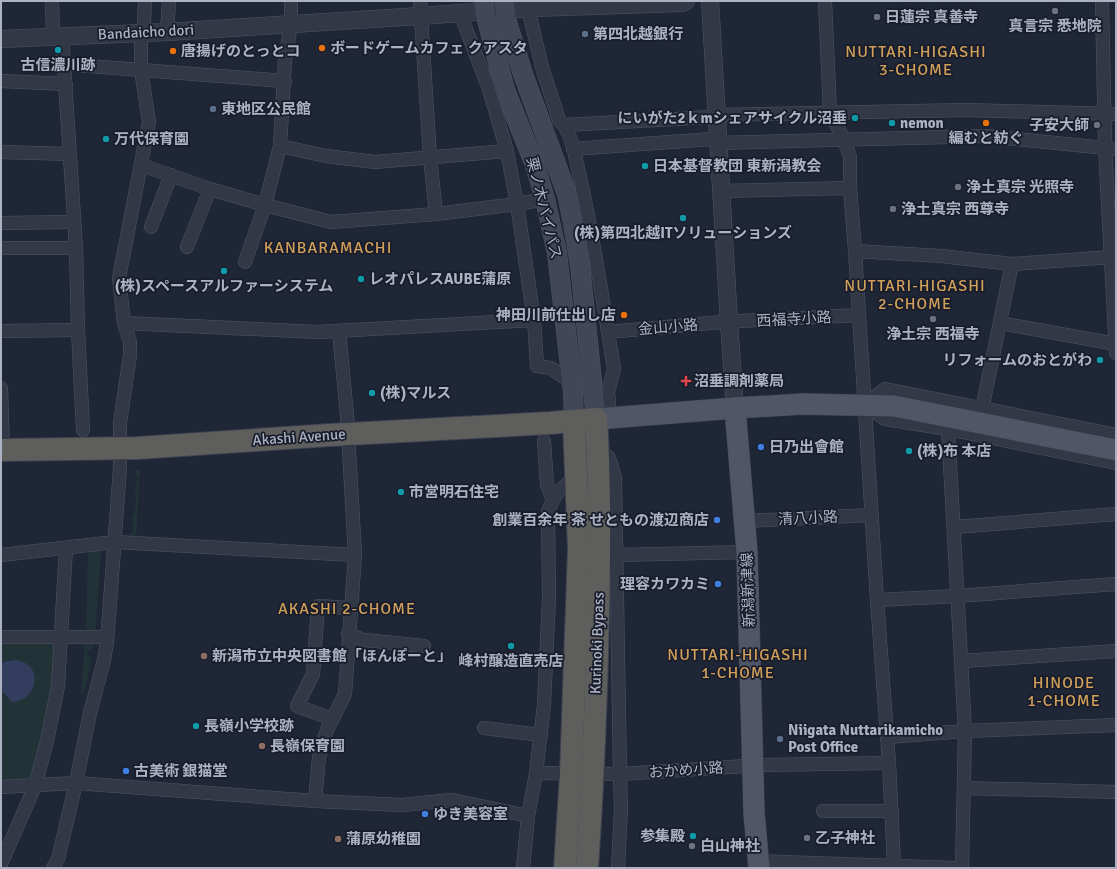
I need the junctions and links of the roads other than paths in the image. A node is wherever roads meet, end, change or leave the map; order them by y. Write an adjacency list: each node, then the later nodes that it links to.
1 (52, 1): 17 (street)
2 (145, 1): 15 (street)
3 (169, 1): 16 (street)
4 (292, 1): 14 (street)
5 (686, 1): 11 (street, Bandaicho dori)
6 (710, 1): 26 (street)
7 (825, 1): 24 (street)
8 (1102, 1): 25 (street)
9 (484, 6): 10 (street, Bandaicho dori); 13 (street, Bandaicho dori); 42 (main road, 栗ノ木バイパス)
10 (504, 6): 11 (street, Bandaicho dori); 71 (main road, 栗ノ木バイパス)
11 (531, 6): 27 (street)
12 (420, 9): 13 (street, Bandaicho dori); 14 (street, Bandaicho dori); 36 (street)
13 (460, 13): 33 (street)
14 (291, 24): 16 (street, Bandaicho dori); 22 (street)
15 (141, 32): 16 (street, Bandaicho dori); 17 (street, Bandaicho dori); 20 (street)
16 (167, 32)
17 (58, 36): 18 (street, Bandaicho dori); 19 (street)
18 (1, 39)
19 (63, 64): 20 (street); 23 (street)
20 (141, 70): 22 (street); 37 (street)
21 (1, 81): 23 (street)
22 (285, 81): 30 (street)
23 (66, 84): 35 (street)
24 (830, 112): 25 (street); 26 (street); 28 (street)
25 (1110, 114): 31 (street)
26 (717, 115): 27 (street); 29 (street)
27 (565, 125): 32 (street)
28 (844, 140): 29 (street); 31 (street); 39 (street)
29 (718, 143): 32 (street); 41 (street)
30 (280, 146): 36 (street); 44 (street)
31 (1111, 148): 53 (street)
32 (573, 149): 64 (street)
33 (507, 151): 36 (street); 43 (street)
34 (1, 152): 35 (street)
35 (70, 154): 46 (street)
36 (430, 157): 45 (street)
37 (141, 165): 38 (street); 59 (street)
38 (171, 175): 40 (street); 48 (street)
39 (850, 188): 41 (street); 52 (street)
40 (210, 189): 44 (street); 49 (street)
41 (721, 190): 58 (street)
42 (545, 199): 43 (street); 66 (main road, 栗ノ木バイパス)
43 (517, 204): 45 (street); 57 (street)
44 (265, 205): 45 (street); 54 (street)
45 (436, 214)
46 (73, 222): 47 (street); 51 (street)
47 (1, 223)
48 (151, 227)
49 (187, 247)
50 (1, 248): 51 (street)
51 (76, 248): 61 (street)
52 (855, 251): 55 (street); 56 (street)
53 (1112, 256): 55 (street); 65 (street)
54 (245, 262)
55 (1012, 264): 60 (street)
56 (859, 315): 58 (street, 西福寺小路); 68 (street)
57 (534, 320): 63 (street); 66 (street)
58 (729, 322): 64 (street, 金山小路); 69 (street)
59 (124, 323): 63 (street); 78 (street)
60 (1000, 323): 65 (street); 70 (street)
61 (78, 330): 62 (street); 74 (street)
62 (1, 331)
63 (339, 332): 75 (street)
64 (608, 332): 71 (street)
65 (1116, 347)
66 (572, 383): 72 (main road, 栗ノ木バイパス)
67 (1, 388): 79 (street)
68 (865, 405): 69 (main road); 70 (street); 73 (street); 81 (main road); 86 (street)
69 (735, 408): 71 (main road); 87 (main road, 新潟新津線)
70 (982, 409): 76 (street)
71 (603, 418): 72 (highway, Akashi Avenue); 80 (highway, Kurinoki Bypass)
72 (574, 421): 75 (highway, Akashi Avenue); 83 (highway, Kurinoki Bypass)
73 (948, 429): 82 (street); 88 (street)
74 (83, 430)
75 (348, 434): 78 (highway, Akashi Avenue); 93 (street)
76 (1116, 436)
77 (544, 441): 84 (street)
78 (120, 449): 79 (highway, Akashi Avenue); 89 (street)
79 (2, 450)
80 (598, 450): 94 (street); 116 (highway, Kurinoki Bypass)
81 (1116, 450)
82 (1116, 463)
83 (576, 476): 84 (street); 115 (highway, Kurinoki Bypass)
84 (553, 500): 110 (street)
85 (1116, 514): 88 (street)
86 (871, 515): 87 (street, 清八小路); 97 (street)
87 (744, 521): 91 (main road, 新潟新津線)
88 (954, 527): 96 (street)
89 (115, 542): 90 (street); 93 (street); 102 (street)
90 (66, 548): 92 (street); 101 (street)
91 (747, 552): 94 (street); 113 (main road, 新潟新津線)
92 (1, 555)
93 (355, 555): 98 (street)
94 (617, 555): 117 (street)
95 (1116, 584): 96 (street)
96 (958, 596): 97 (street); 105 (street)
97 (877, 600): 111 (street)
98 (350, 608): 99 (street); 106 (street)
99 (348, 634): 103 (street); 106 (street)
100 (1, 637): 101 (street)
101 (61, 637): 102 (street); 119 (street)
102 (107, 637): 118 (street)
103 (424, 646)
104 (1116, 651): 105 (street)
105 (962, 661): 109 (street)
106 (332, 719): 123 (street)
107 (1116, 725): 109 (street)
108 (484, 728): 110 (street)
109 (965, 731): 111 (street); 121 (street)
110 (540, 735): 114 (street)
111 (888, 737): 112 (street)
112 (889, 763): 113 (street, おかめ小路); 125 (street)
113 (752, 765): 117 (street, おかめ小路); 128 (main road, 新潟新津線)
114 (536, 773): 115 (street, おかめ小路); 126 (street)
115 (571, 774): 116 (street, おかめ小路); 133 (highway, Kurinoki Bypass)
116 (593, 774): 117 (street, おかめ小路); 134 (highway, Kurinoki Bypass)
117 (620, 774): 135 (street)
118 (76, 783): 119 (street); 123 (street); 131 (street)
119 (35, 786): 120 (street); 127 (street)
120 (1, 787)
121 (964, 788): 122 (street); 137 (street)
122 (1116, 792)
123 (315, 801): 126 (street)
124 (823, 811): 125 (street)
125 (892, 811): 129 (street)
126 (528, 816): 132 (street)
127 (1, 864)
128 (758, 864): 129 (street)
129 (894, 866): 130 (street)
130 (912, 867): 136 (street)
131 (53, 868)
132 (523, 868)
133 (565, 868)
134 (586, 868)
135 (618, 868)
136 (954, 868)
137 (962, 868)

